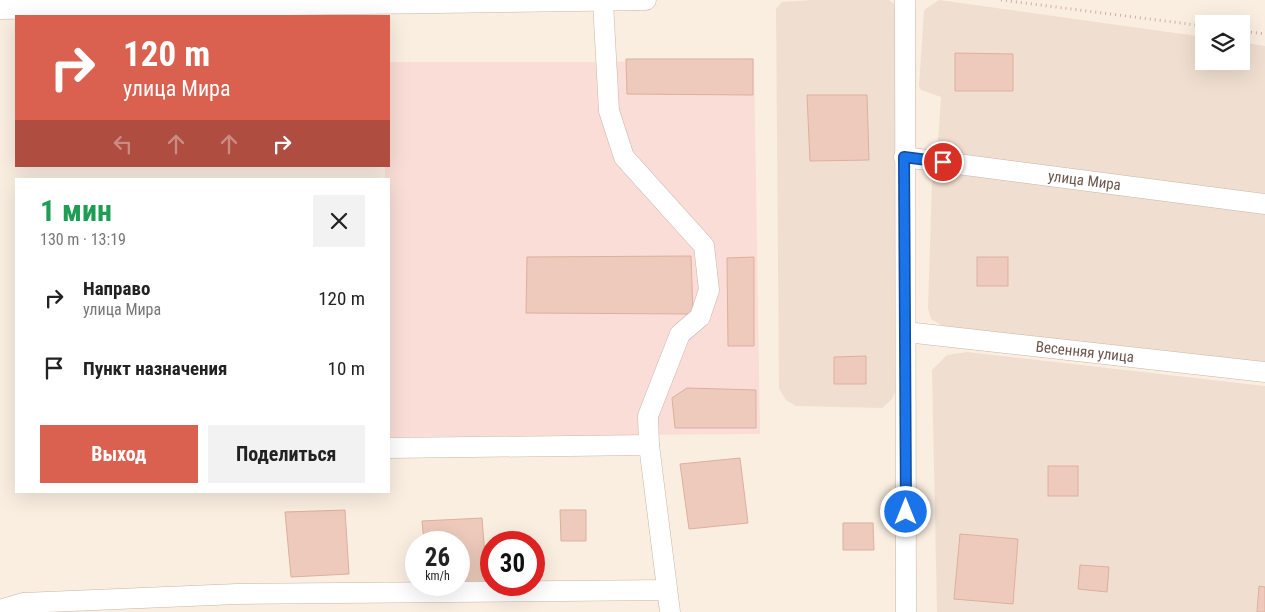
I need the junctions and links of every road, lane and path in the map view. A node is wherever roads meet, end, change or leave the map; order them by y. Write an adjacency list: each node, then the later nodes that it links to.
1 (646, 0): 4 (street)
2 (905, 0): 9 (street)
3 (1001, 0): 6 (path)
4 (603, 2): 5 (street); 13 (street)
5 (0, 9)
6 (1195, 25)
7 (1250, 32): 8 (path)
8 (1265, 34)
9 (904, 157): 10 (street, улица Мира); 11 (street)
10 (1265, 204)
11 (906, 332): 12 (street, Весенняя улица); 18 (street)
12 (1265, 372)
13 (649, 445): 14 (street); 15 (street)
14 (390, 448)
15 (667, 590): 16 (street); 17 (street)
16 (0, 610)
17 (670, 612)
18 (906, 612)

